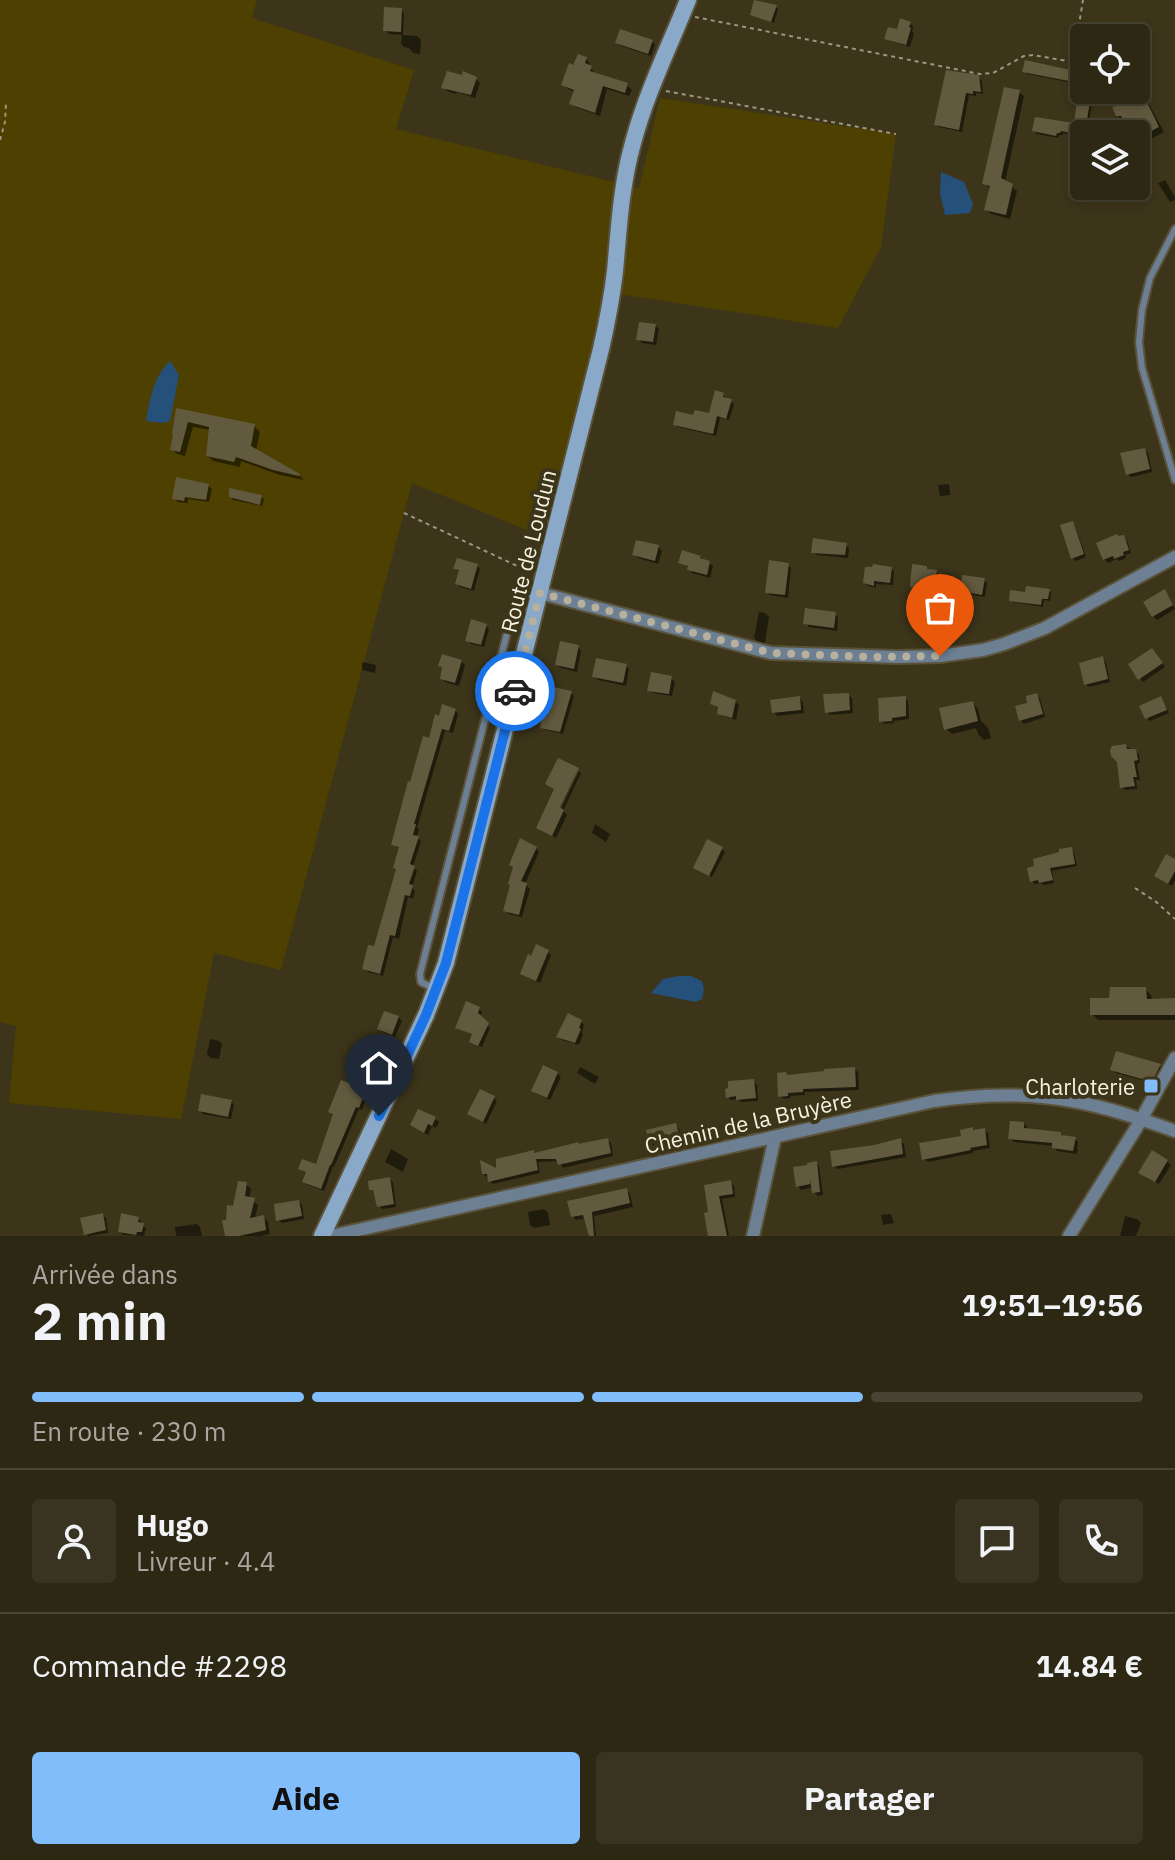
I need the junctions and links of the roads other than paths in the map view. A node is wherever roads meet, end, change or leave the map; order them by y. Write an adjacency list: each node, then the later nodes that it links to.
1 (685, 7): 5 (main road, Route de Loudun)
2 (1175, 229): 3 (lane)
3 (1175, 480)
4 (1175, 557): 5 (street)
5 (542, 585): 6 (main road, Route de Loudun); 6 (lane)
6 (436, 989): 11 (main road, Route de Loudun)
7 (1175, 1058): 8 (street)
8 (1141, 1119): 9 (street, Chemin de la Bruyère); 10 (street, Chemin de la Bruyère); 14 (street)
9 (1175, 1131)
10 (775, 1137): 12 (street, Chemin de la Bruyère); 13 (street)
11 (322, 1236)
12 (331, 1236)
13 (753, 1236)
14 (1069, 1236)

